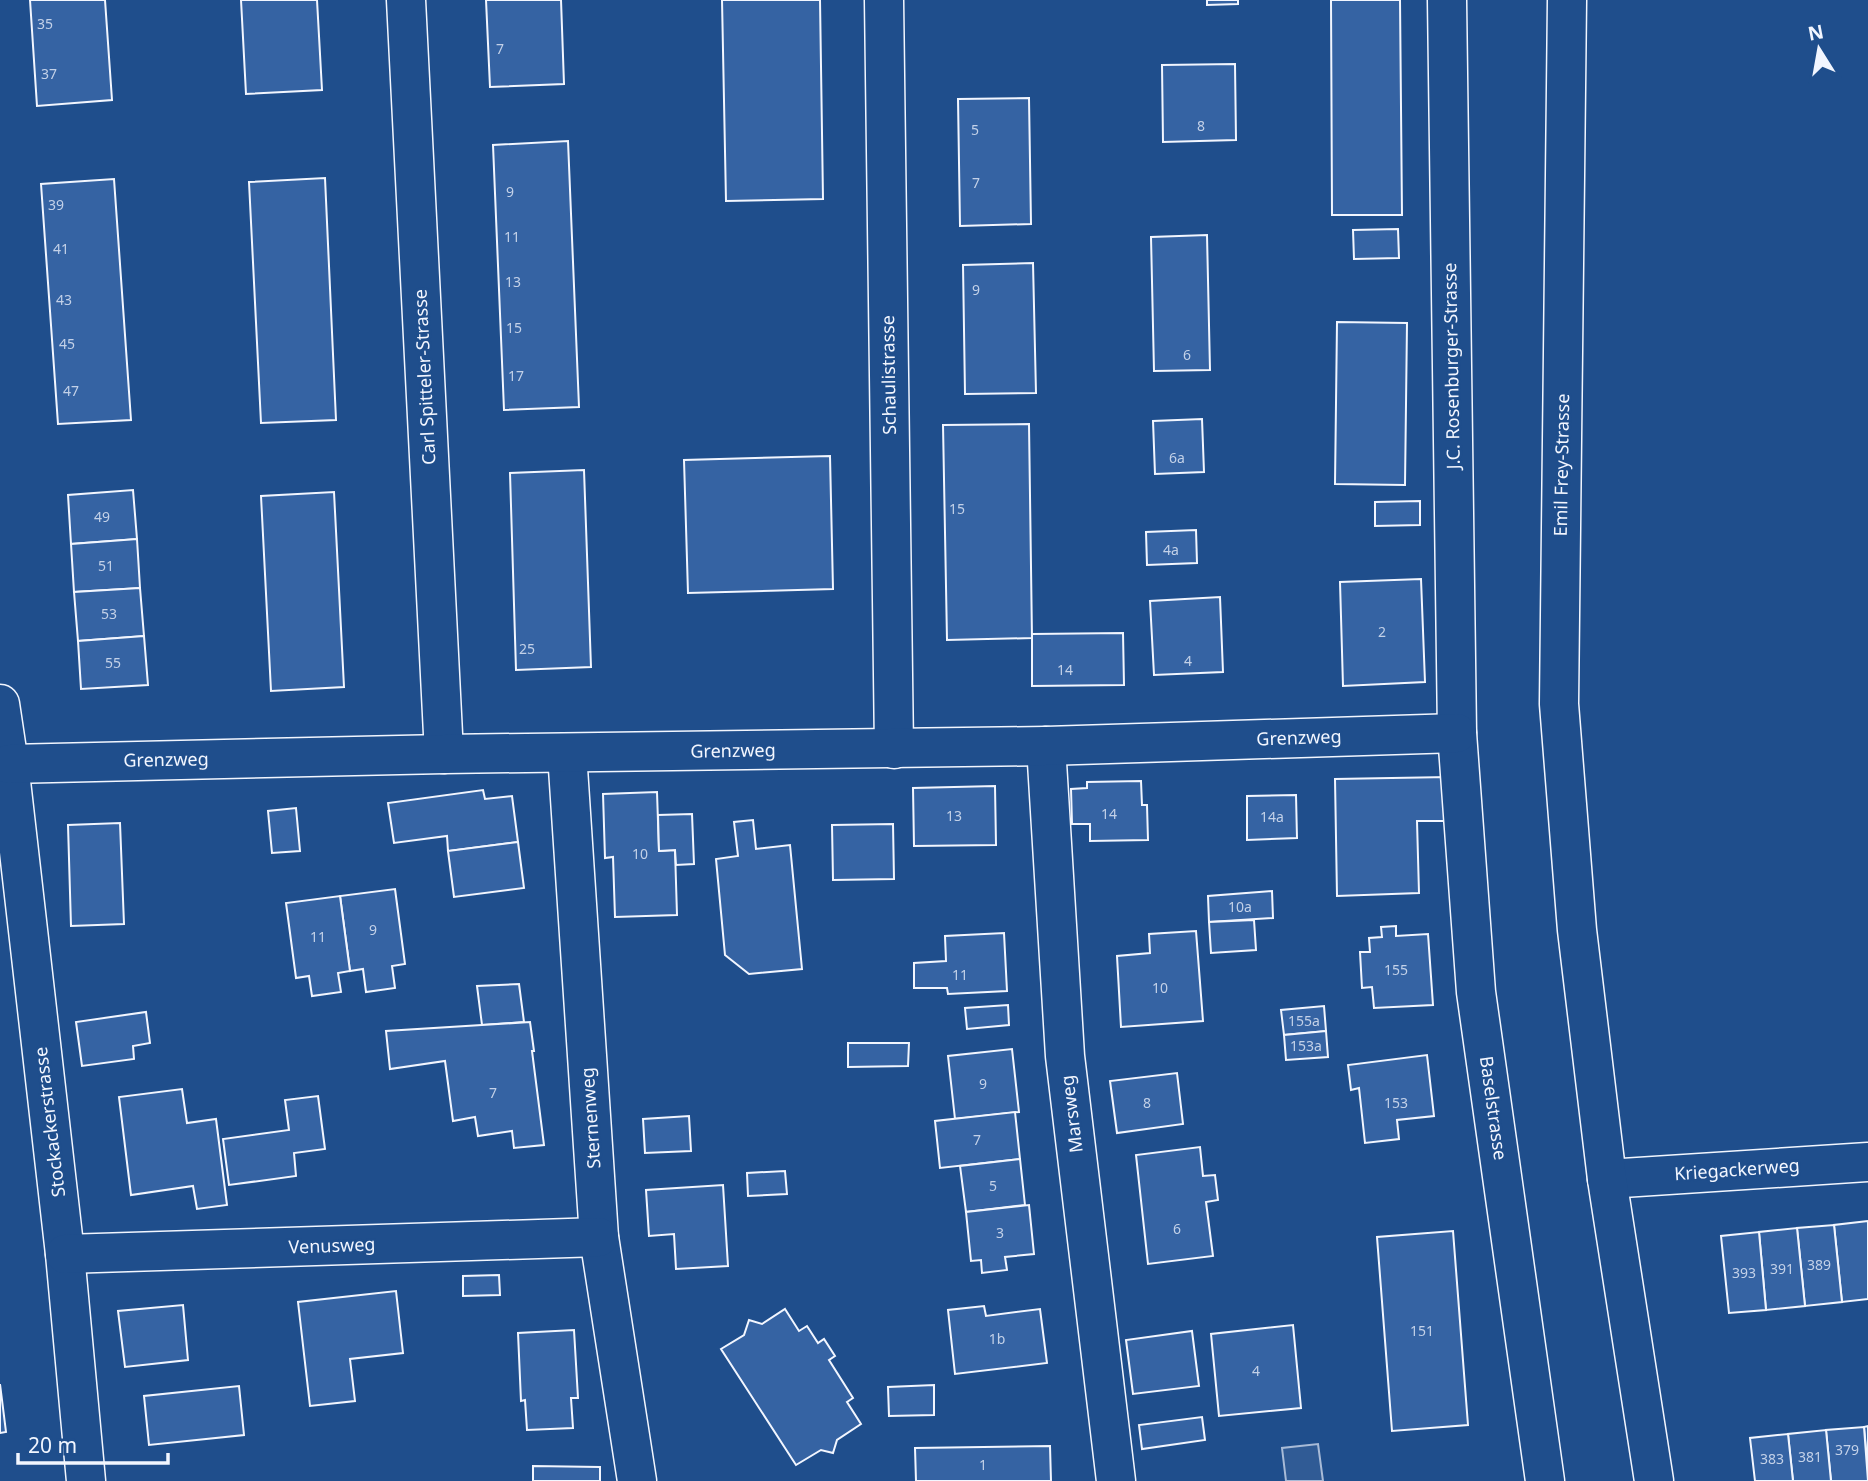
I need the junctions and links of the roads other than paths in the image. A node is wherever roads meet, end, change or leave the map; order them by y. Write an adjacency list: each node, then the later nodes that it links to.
1 (406, 0): 10 (street, Carl Spitteler-Strasse)
2 (884, 0): 8 (street, Schaulistrasse)
3 (1447, 0): 6 (street, J.C. Rosenburger-Strasse)
4 (1567, 0): 13 (street, Emil Frey-Strasse)
5 (0, 704): 11 (street, Stockackerstrasse)
6 (1457, 733): 7 (street, Grenzweg); 19 (street, Baselstrasse)
7 (1046, 746): 8 (street, Grenzweg); 18 (street, Marsweg)
8 (894, 749): 9 (street, Grenzweg)
9 (567, 753): 10 (street, Grenzweg); 14 (street, Sternenweg)
10 (444, 754): 11 (street, Grenzweg)
11 (9, 764): 15 (street, Stockackerstrasse)
12 (1868, 1162): 13 (street, Kriegackerweg)
13 (1606, 1179): 20 (street)
14 (599, 1237): 15 (street, Venusweg); 17 (street, Sternenweg)
15 (65, 1254): 16 (street, Stockackerstrasse)
16 (86, 1481)
17 (637, 1481)
18 (1116, 1481)
19 (1545, 1481)
20 (1654, 1481)

